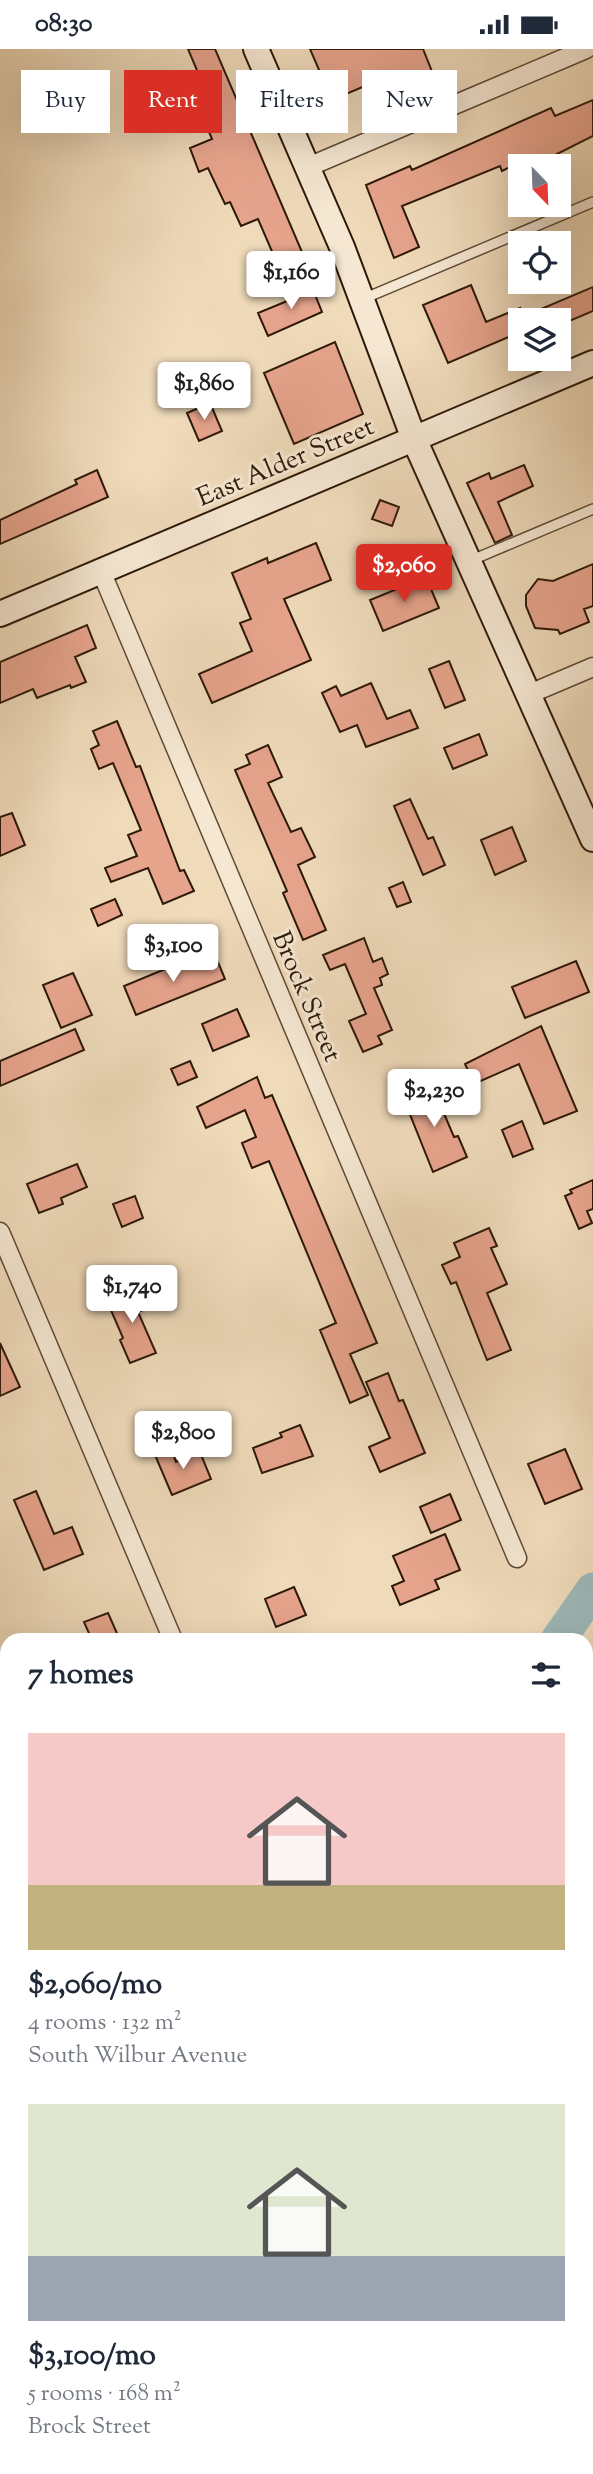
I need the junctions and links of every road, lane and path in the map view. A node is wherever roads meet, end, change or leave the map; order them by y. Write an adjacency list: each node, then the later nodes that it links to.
1 (256, 49): 3 (main road)
2 (586, 49): 3 (street)
3 (308, 167): 5 (main road)
4 (593, 202): 5 (lane)
5 (362, 300): 7 (main road)
6 (593, 363): 7 (main road, East Alder Street)
7 (414, 439): 9 (main road); 10 (main road, East Alder Street)
8 (593, 509): 9 (lane)
9 (468, 562): 13 (main road)
10 (101, 571): 11 (main road, East Alder Street); 16 (street, Brock Street)
11 (0, 614)
12 (593, 667): 13 (street)
13 (527, 695): 14 (main road)
14 (593, 837)
15 (0, 1232): 17 (street)
16 (517, 1557)
17 (170, 1633)

